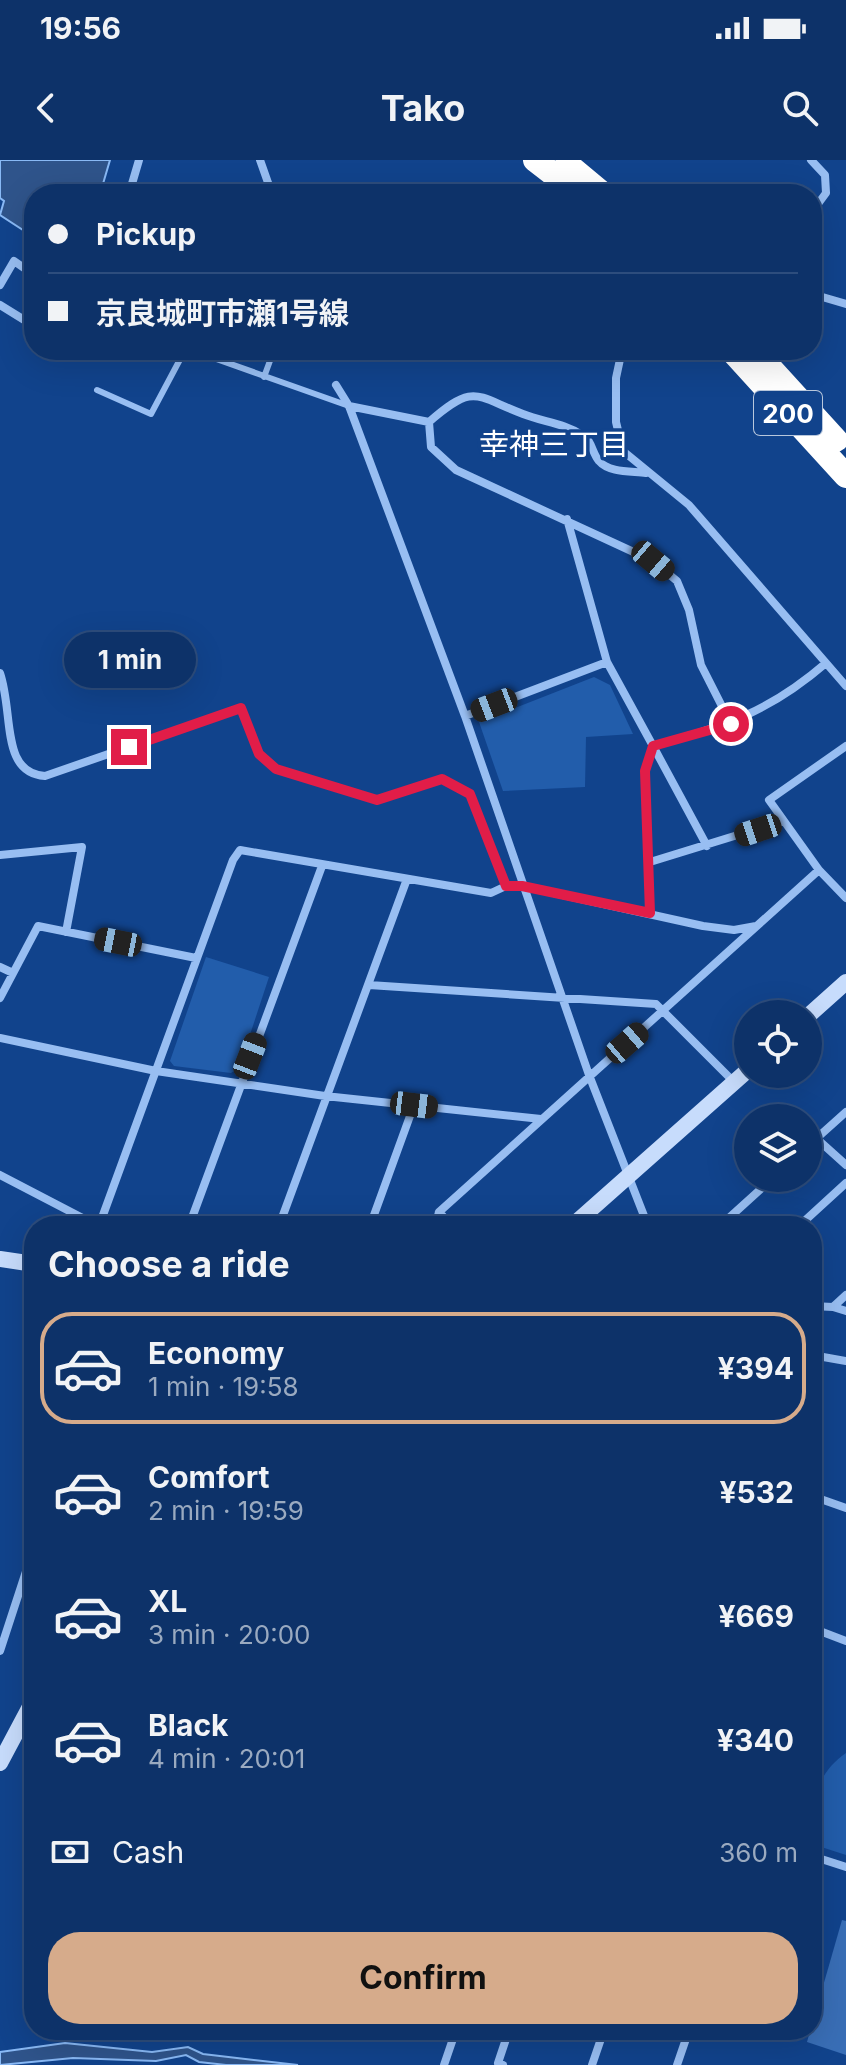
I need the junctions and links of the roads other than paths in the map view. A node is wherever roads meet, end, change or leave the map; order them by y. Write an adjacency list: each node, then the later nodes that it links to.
1 (139, 160): 6 (street)
2 (260, 160): 7 (street)
3 (535, 160): 8 (highway)
4 (562, 160): 8 (highway)
5 (811, 160): 9 (street)
6 (132, 184)
7 (268, 184)
8 (586, 184)
9 (822, 198)
10 (24, 268): 11 (street)
11 (0, 285)
12 (822, 297): 13 (street)
13 (846, 304)
14 (0, 305): 15 (street)
15 (24, 320)
16 (182, 360): 24 (lane)
17 (216, 360): 22 (lane)
18 (270, 360): 22 (lane)
19 (620, 360): 28 (street)
20 (740, 360): 29 (highway, 200)
21 (763, 360): 27 (highway, 200)
22 (264, 377): 25 (lane)
23 (336, 385): 25 (street)
24 (97, 390)
25 (349, 406): 26 (street); 35 (street)
26 (429, 422): 28 (street); 30 (street)
27 (846, 451)
28 (647, 473): 32 (street)
29 (846, 476)
30 (567, 519): 31 (street); 36 (street)
31 (607, 662): 35 (street); 37 (street)
32 (826, 663): 34 (street); 36 (street)
33 (0, 673): 46 (street)
34 (846, 686)
35 (465, 716): 47 (street)
36 (731, 724): 37 (street)
37 (653, 746): 40 (street); 42 (street)
38 (846, 746): 39 (street)
39 (783, 821): 40 (street); 44 (street)
40 (707, 846): 42 (street)
41 (0, 855): 51 (street)
42 (650, 862): 49 (street)
43 (322, 866): 45 (street); 52 (street); 65 (street)
44 (819, 870): 48 (street); 50 (street)
45 (407, 879): 46 (street); 56 (street)
46 (506, 886): 47 (street)
47 (522, 886): 49 (street); 57 (street)
48 (846, 898)
49 (650, 913): 50 (street)
50 (756, 926): 60 (street)
51 (66, 932): 52 (street); 54 (street)
52 (196, 958): 62 (street)
53 (0, 967): 54 (street)
54 (13, 973): 58 (street)
55 (846, 982): 59 (street)
56 (369, 985): 57 (street); 66 (street)
57 (561, 997): 60 (street); 63 (street)
58 (0, 998)
59 (822, 1003)
60 (664, 1011): 63 (street); 64 (street)
61 (0, 1038): 62 (street)
62 (156, 1071): 65 (street); 79 (street)
63 (589, 1075): 69 (street); 74 (street)
64 (734, 1082): 74 (street)
65 (240, 1083): 66 (street); 80 (street)
66 (325, 1096): 67 (street); 81 (street)
67 (414, 1105): 69 (street); 82 (street)
68 (846, 1112): 70 (street)
69 (541, 1119): 77 (street)
70 (822, 1133)
71 (822, 1143): 72 (street)
72 (846, 1165)
73 (0, 1175): 78 (street)
74 (627, 1177): 85 (street); 86 (street)
75 (846, 1183): 88 (street)
76 (758, 1192): 87 (street)
77 (439, 1212): 83 (street); 84 (street)
78 (80, 1216)
79 (103, 1216)
80 (193, 1216)
81 (283, 1216)
82 (374, 1216)
83 (438, 1216)
84 (443, 1216)
85 (583, 1216)
86 (644, 1216)
87 (731, 1216)
88 (810, 1216)
89 (0, 1259): 90 (street)
90 (24, 1263)
91 (846, 1295): 93 (street)
92 (822, 1306): 93 (street)
93 (833, 1307): 94 (street)
94 (846, 1311)
95 (822, 1357): 96 (street)
96 (846, 1361)
97 (822, 1499): 98 (street)
98 (846, 1508)
99 (24, 1578): 102 (street)
100 (822, 1632): 101 (street)
101 (846, 1641)
102 (0, 1651)
103 (24, 1718): 104 (street)
104 (0, 1763)
105 (822, 1859): 106 (street)
106 (846, 1867)
107 (453, 2040): 111 (street)
108 (506, 2040): 112 (street)
109 (601, 2040): 113 (street)
110 (686, 2040): 114 (street)
111 (444, 2065)
112 (503, 2065)
113 (592, 2065)
114 (677, 2065)

